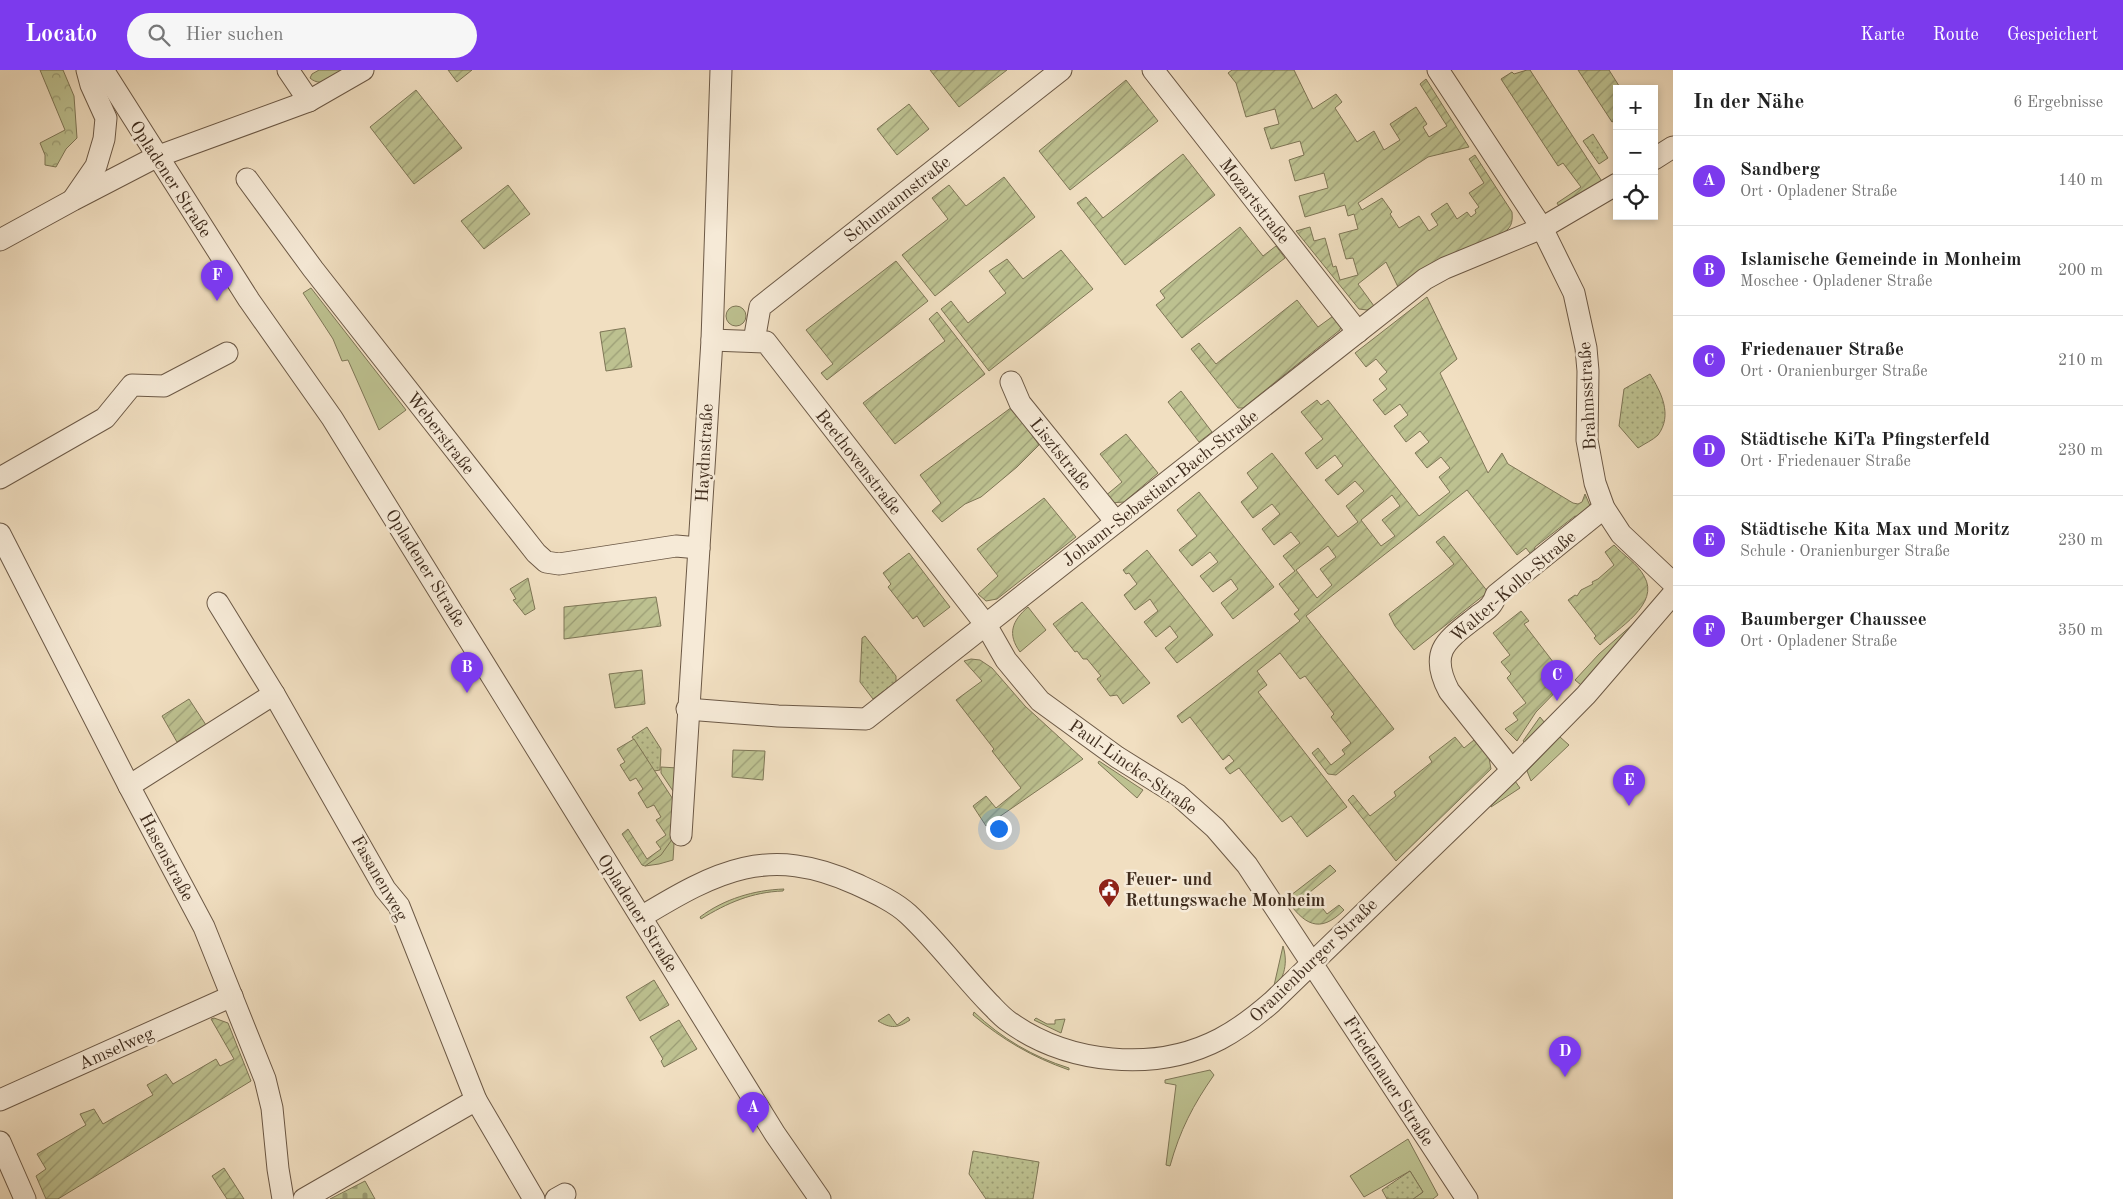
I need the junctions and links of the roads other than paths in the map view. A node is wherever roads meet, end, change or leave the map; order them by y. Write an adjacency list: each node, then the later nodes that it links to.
1 (87, 70): 15 (street)
2 (103, 70): 11 (street, Opladener Straße)
3 (288, 70): 9 (street)
4 (363, 70): 9 (street)
5 (721, 70): 19 (street, Haydnstraße)
6 (1061, 70): 20 (street, Schumannstraße)
7 (1153, 70): 18 (street, Mozartstraße)
8 (1438, 70): 16 (street, Brahmsstraße)
9 (309, 101): 11 (street)
10 (1673, 147): 12 (street)
11 (156, 157): 15 (street); 37 (street, Opladener Straße)
12 (1658, 157)
13 (247, 178): 27 (street, Weberstraße)
14 (1613, 186): 16 (street, Johann-Sebastian-Bach-Straße)
15 (73, 200): 17 (street)
16 (1542, 228): 18 (street, Johann-Sebastian-Bach-Straße); 24 (street, Brahmsstraße)
17 (0, 240)
18 (1358, 332): 25 (street, Johann-Sebastian-Bach-Straße)
19 (712, 340): 20 (street, Beethovenstraße); 27 (street, Haydnstraße)
20 (754, 342): 31 (street, Beethovenstraße)
21 (227, 353): 23 (street)
22 (1011, 382): 25 (street, Lisztstraße)
23 (0, 478)
24 (1604, 508): 28 (street, Brahmsstraße); 34 (street, Walter-Kollo-Straße)
25 (1116, 522): 31 (street, Johann-Sebastian-Bach-Straße)
26 (0, 534): 35 (street, Hasenstraße)
27 (699, 548): 33 (street, Haydnstraße)
28 (1673, 583)
29 (1673, 594): 34 (street, Oranienburger Straße)
30 (218, 603): 32 (street, Fasanenweg)
31 (986, 625): 33 (street, Johann-Sebastian-Bach-Straße); 38 (street, Paul-Lincke-Straße)
32 (274, 694): 35 (street); 41 (street, Fasanenweg)
33 (688, 709): 36 (street, Haydnstraße)
34 (1512, 770): 38 (street, Oranienburger Straße)
35 (128, 786): 39 (street, Hasenstraße)
36 (681, 835)
37 (641, 917): 38 (street, Oranienburger Straße); 47 (street, Opladener Straße)
38 (1312, 962): 48 (street, Friedenauer Straße)
39 (232, 996): 40 (street, Amselweg); 44 (street, Hasenstraße)
40 (0, 1100)
41 (476, 1100): 45 (street); 46 (street, Fasanenweg)
42 (0, 1142): 43 (street)
43 (25, 1199)
44 (283, 1199)
45 (304, 1199)
46 (534, 1199)
47 (820, 1199)
48 (1467, 1199)

